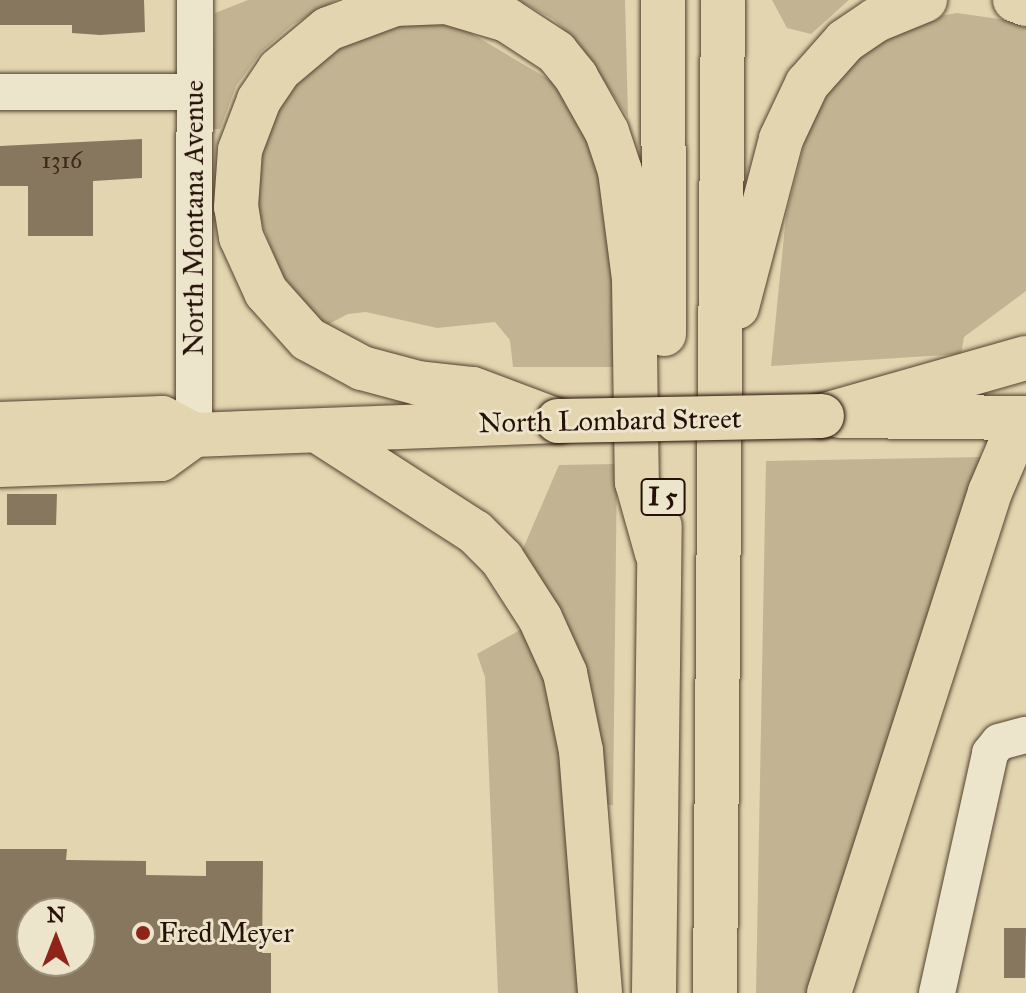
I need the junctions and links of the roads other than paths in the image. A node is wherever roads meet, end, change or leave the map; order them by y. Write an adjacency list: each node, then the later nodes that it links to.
1 (195, 0): 8 (street, North Montana Avenue)
2 (663, 0): 19 (main road, I 5)
3 (723, 0): 10 (main road, I 5)
4 (925, 0): 10 (main road)
5 (1015, 0): 6 (main road)
6 (1026, 4)
7 (0, 92): 8 (street)
8 (193, 92): 17 (street, North Montana Avenue)
9 (1026, 358): 11 (main road)
10 (719, 371): 23 (main road, I 5)
11 (822, 416): 12 (main road, North Lombard Street); 13 (main road, North Lombard Street, bridge)
12 (1026, 418)
13 (558, 421): 15 (main road, North Lombard Street); 19 (main road)
14 (0, 424): 17 (main road, North Lombard Street)
15 (318, 431): 17 (main road, North Lombard Street); 21 (main road)
16 (1026, 431): 24 (main road)
17 (194, 435): 18 (main road)
18 (0, 465)
19 (657, 553): 22 (main road, I 5)
20 (1012, 739): 25 (street)
21 (600, 993)
22 (654, 993)
23 (715, 993)
24 (829, 993)
25 (937, 993)

